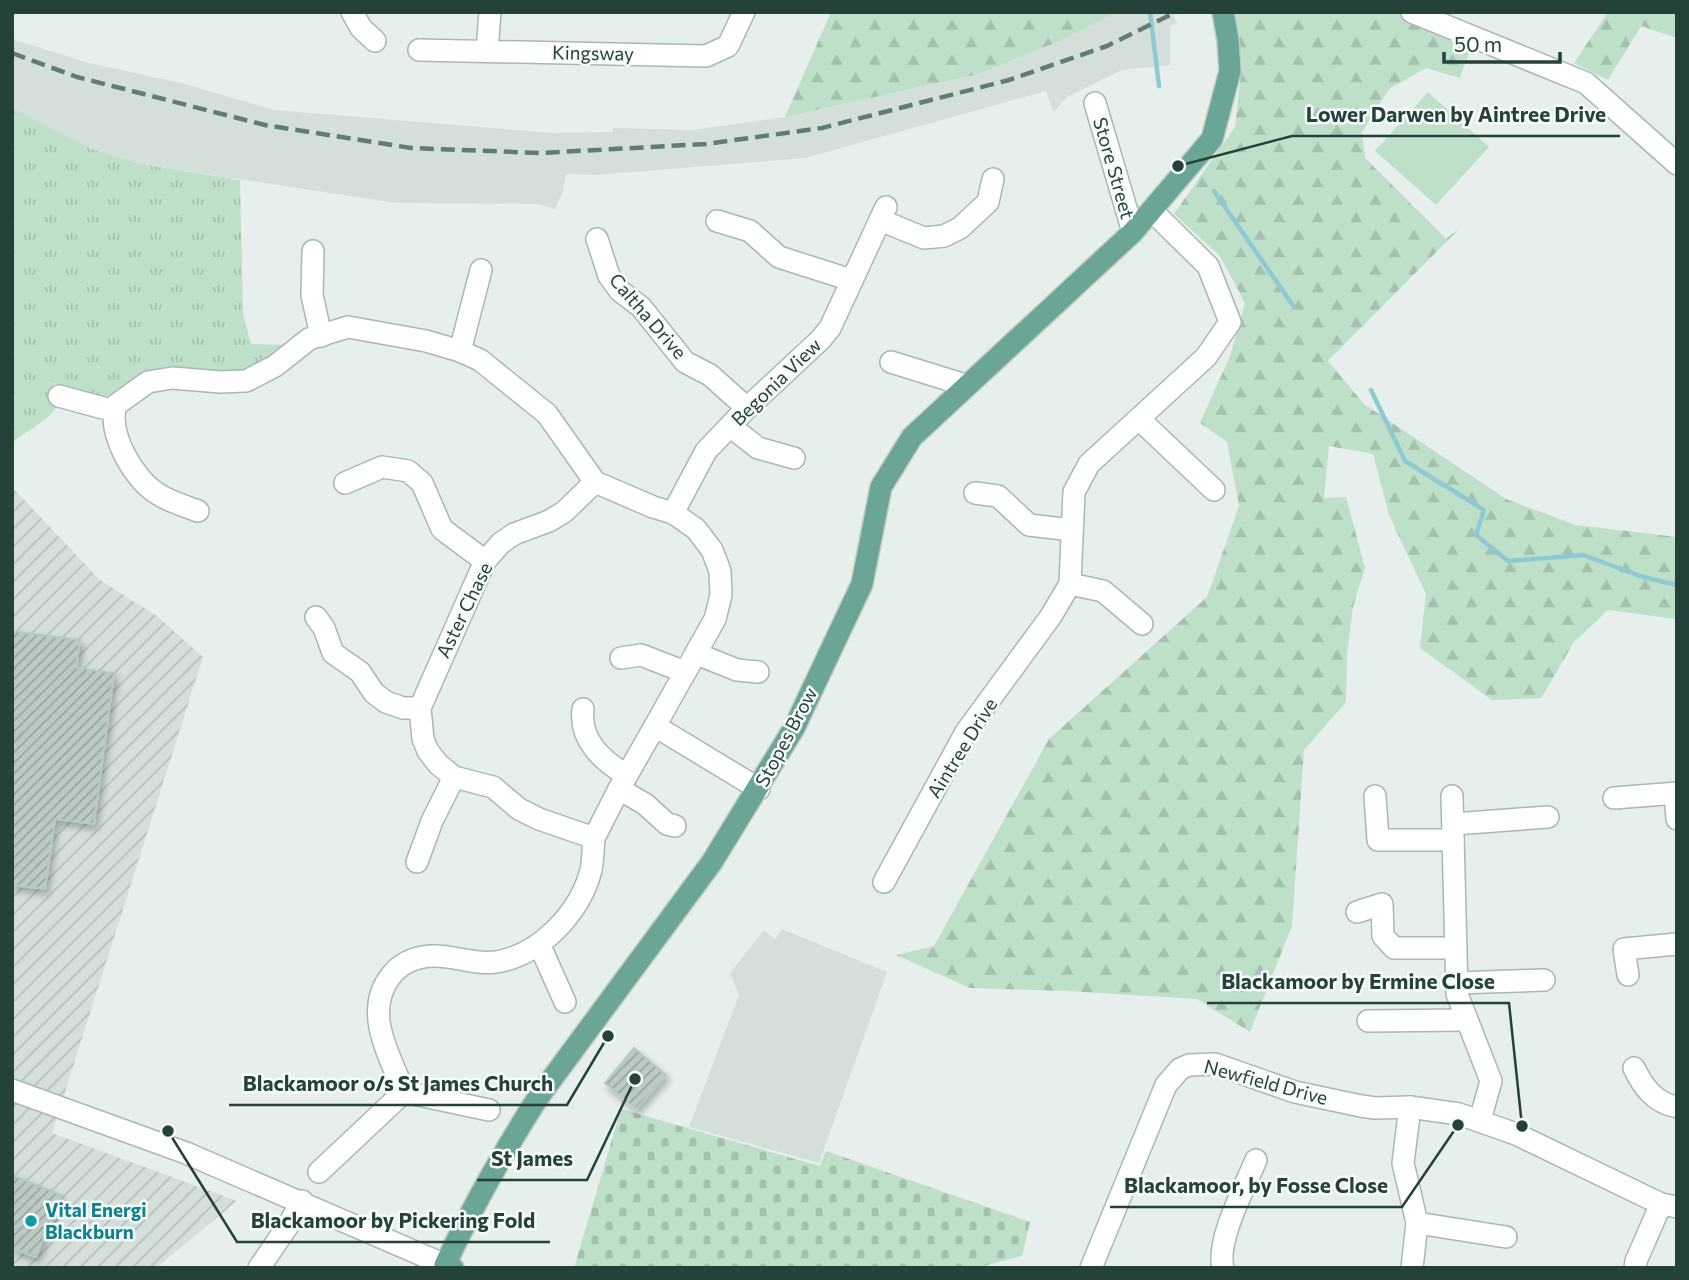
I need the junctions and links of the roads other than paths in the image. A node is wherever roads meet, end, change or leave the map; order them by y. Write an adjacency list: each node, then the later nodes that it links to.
1 (352, 12): 6 (street)
2 (490, 12): 8 (street)
3 (744, 12): 8 (street, Kingsway)
4 (1223, 12): 12 (main road, Stopes Brow)
5 (1412, 12): 10 (street)
6 (375, 41)
7 (419, 50): 8 (street, Kingsway)
8 (487, 51)
9 (1095, 103): 14 (street, Store Street)
10 (1677, 164)
11 (993, 179): 18 (street, Begonia View)
12 (1153, 212): 14 (main road, Stopes Brow); 26 (street, Aintree Drive)
13 (717, 221): 18 (street)
14 (1133, 232): 22 (main road, Stopes Brow)
15 (597, 239): 24 (street, Caltha Drive)
16 (313, 251): 19 (street)
17 (481, 270): 20 (street)
18 (851, 279): 24 (street, Begonia View)
19 (321, 336): 20 (street); 25 (street)
20 (460, 351): 29 (street)
21 (891, 362): 22 (street)
22 (965, 385): 49 (main road, Stopes Brow)
23 (59, 396): 25 (street)
24 (747, 408): 27 (street, Begonia View)
25 (114, 411): 33 (street)
26 (1139, 419): 31 (street); 35 (street, Aintree Drive)
27 (730, 426): 28 (street); 34 (street, Begonia View)
28 (794, 458)
29 (595, 482): 34 (street); 36 (street, Aster Chase)
30 (345, 483): 36 (street)
31 (1214, 490)
32 (975, 493): 35 (street)
33 (198, 511)
34 (673, 513): 40 (street)
35 (1072, 530): 37 (street, Aintree Drive)
36 (485, 561): 44 (street, Aster Chase)
37 (1070, 583): 39 (street); 60 (street, Aintree Drive)
38 (316, 617): 44 (street)
39 (1142, 624)
40 (697, 654): 42 (street); 43 (street)
41 (621, 659): 42 (street)
42 (685, 672): 46 (street)
43 (758, 672)
44 (420, 708): 47 (street)
45 (583, 709): 48 (street)
46 (654, 726): 48 (street); 49 (street)
47 (454, 777): 58 (street); 59 (street)
48 (623, 782): 56 (street); 58 (street)
49 (759, 789): 84 (main road, Stopes Brow)
50 (1676, 793): 53 (street); 55 (street)
51 (1375, 796): 57 (street)
52 (1452, 796): 57 (street)
53 (1614, 798)
54 (1548, 817): 57 (street)
55 (1677, 820)
56 (675, 826)
57 (1453, 832): 64 (street)
58 (594, 838): 63 (street)
59 (418, 862)
60 (884, 882)
61 (1357, 912): 64 (street)
62 (1677, 944): 65 (street)
63 (540, 946): 68 (street); 73 (street)
64 (1456, 948): 67 (street)
65 (1628, 975)
66 (1544, 980): 67 (street)
67 (1457, 983): 69 (street)
68 (565, 1002)
69 (1467, 1020): 70 (street); 77 (street)
70 (1367, 1021)
71 (1634, 1068): 75 (street)
72 (12, 1090): 80 (street)
73 (404, 1092): 76 (street); 78 (street)
74 (1410, 1107): 77 (street, Newfield Drive); 82 (street); 86 (street, Newfield Drive)
75 (1677, 1107)
76 (489, 1110)
77 (1480, 1121): 81 (street, Newfield Drive)
78 (322, 1159)
79 (1256, 1160): 87 (street)
80 (302, 1201): 84 (street); 85 (street)
81 (1669, 1206): 89 (street)
82 (1417, 1223): 83 (street); 88 (street)
83 (1506, 1237)
84 (449, 1266)
85 (259, 1268)
86 (1091, 1268)
87 (1223, 1268)
88 (1412, 1268)
89 (1635, 1268)

